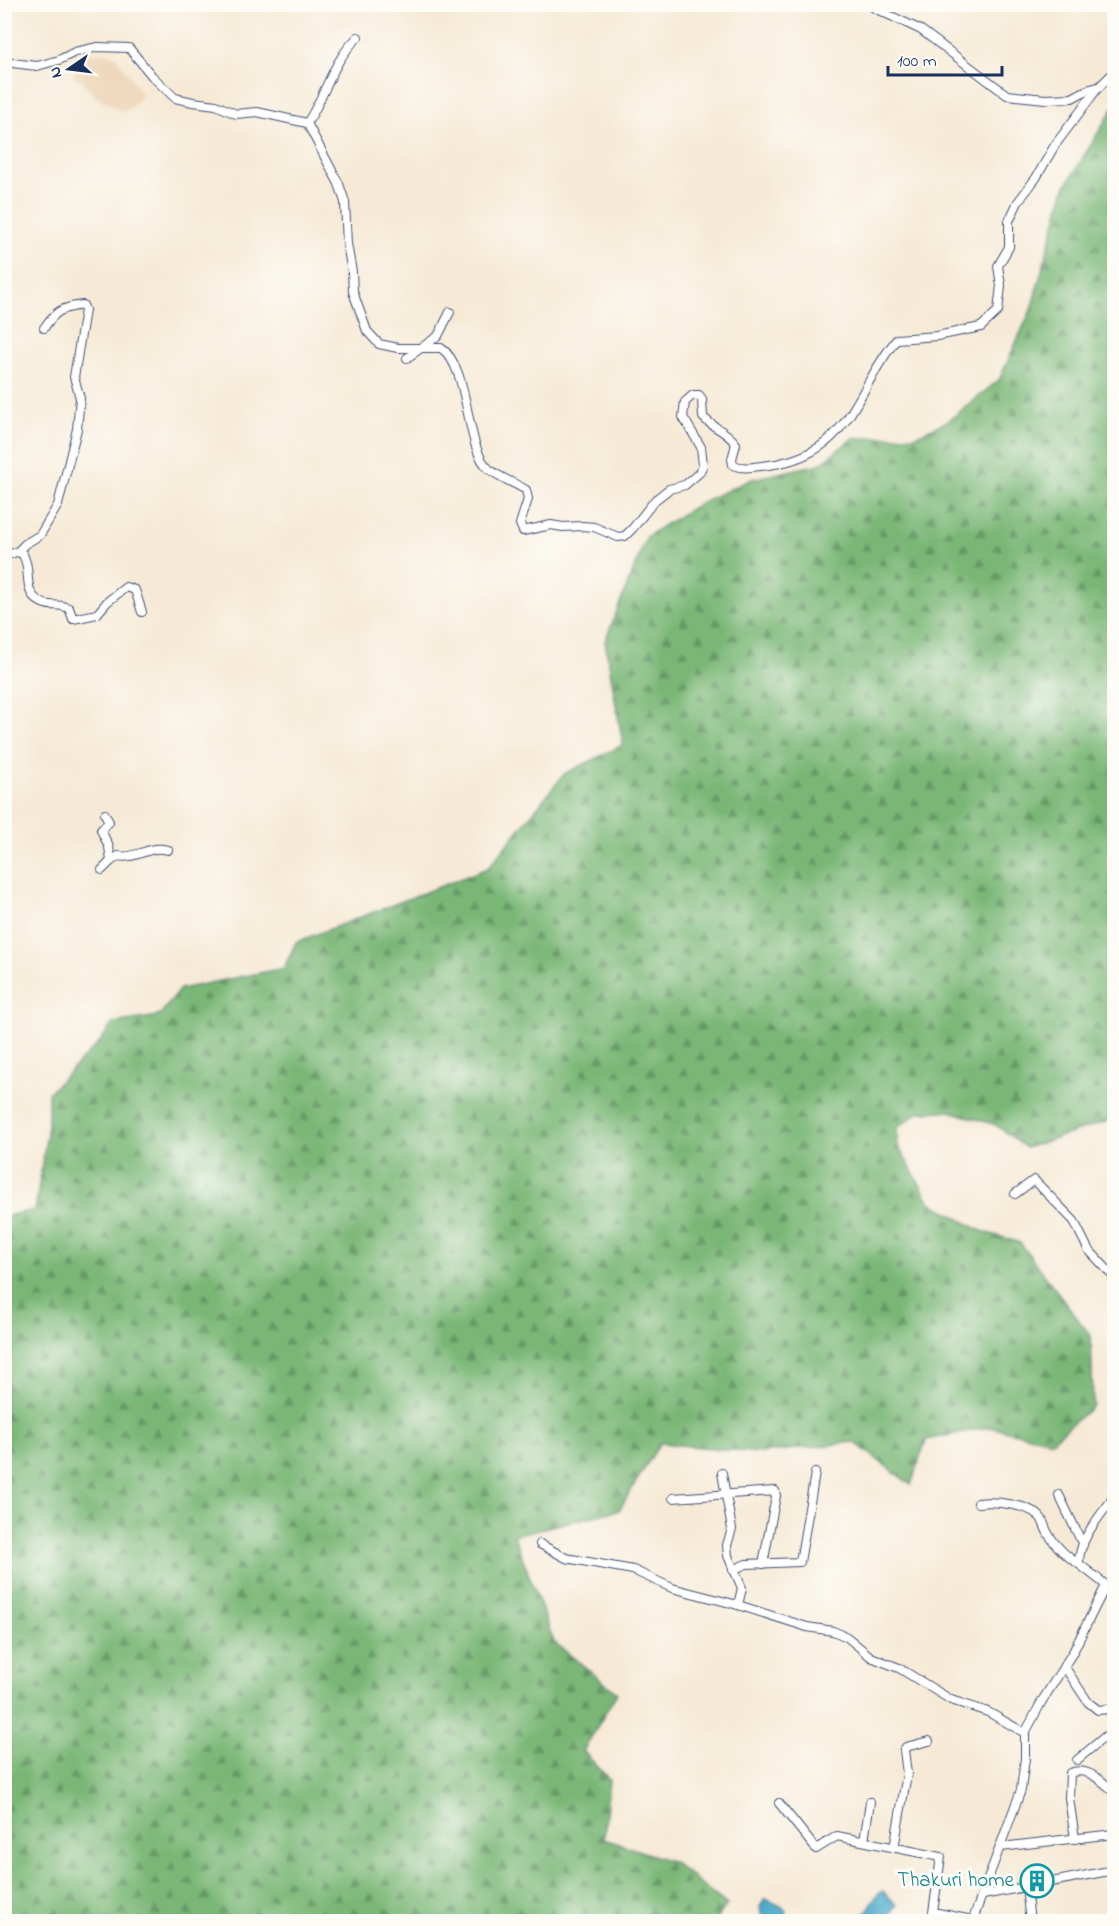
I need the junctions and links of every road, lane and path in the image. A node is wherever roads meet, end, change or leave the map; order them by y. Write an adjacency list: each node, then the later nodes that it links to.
1 (870, 4): 5 (street)
2 (358, 37): 6 (street)
3 (4, 62): 6 (street)
4 (1114, 72): 5 (street)
5 (1100, 87): 9 (street)
6 (307, 123): 9 (street)
7 (450, 312): 9 (street)
8 (44, 328): 11 (street)
9 (422, 347): 10 (street)
10 (408, 358)
11 (17, 552): 12 (street); 13 (street)
12 (4, 556)
13 (142, 612)
14 (105, 814): 16 (street)
15 (168, 850): 16 (street)
16 (111, 861): 17 (street)
17 (102, 870)
18 (1015, 1194): 19 (street)
19 (1114, 1277)
20 (722, 1473): 22 (street)
21 (815, 1473): 29 (street)
22 (726, 1495): 25 (street); 29 (street); 31 (street)
23 (1059, 1495): 28 (street)
24 (1114, 1497): 28 (street)
25 (673, 1498)
26 (978, 1503): 30 (street)
27 (540, 1544): 34 (street)
28 (1083, 1545): 30 (street)
29 (763, 1564): 31 (street)
30 (1079, 1564): 32 (street)
31 (733, 1570): 34 (street)
32 (1106, 1585): 33 (street); 35 (street)
33 (1114, 1591)
34 (738, 1605): 38 (street)
35 (1064, 1666): 36 (street); 38 (street)
36 (1114, 1717)
37 (1114, 1729): 40 (street)
38 (1025, 1733): 47 (street)
39 (929, 1741): 48 (street)
40 (1077, 1760)
41 (1114, 1791): 45 (street)
42 (870, 1802): 46 (street)
43 (779, 1803): 46 (street)
44 (1114, 1834): 45 (street)
45 (1075, 1839): 47 (street)
46 (864, 1841): 48 (street)
47 (1001, 1847): 51 (street)
48 (894, 1848): 52 (street)
49 (1114, 1870): 50 (street)
50 (1026, 1887): 51 (street); 53 (street)
51 (983, 1895): 52 (street)
52 (972, 1921)
53 (1030, 1922)

